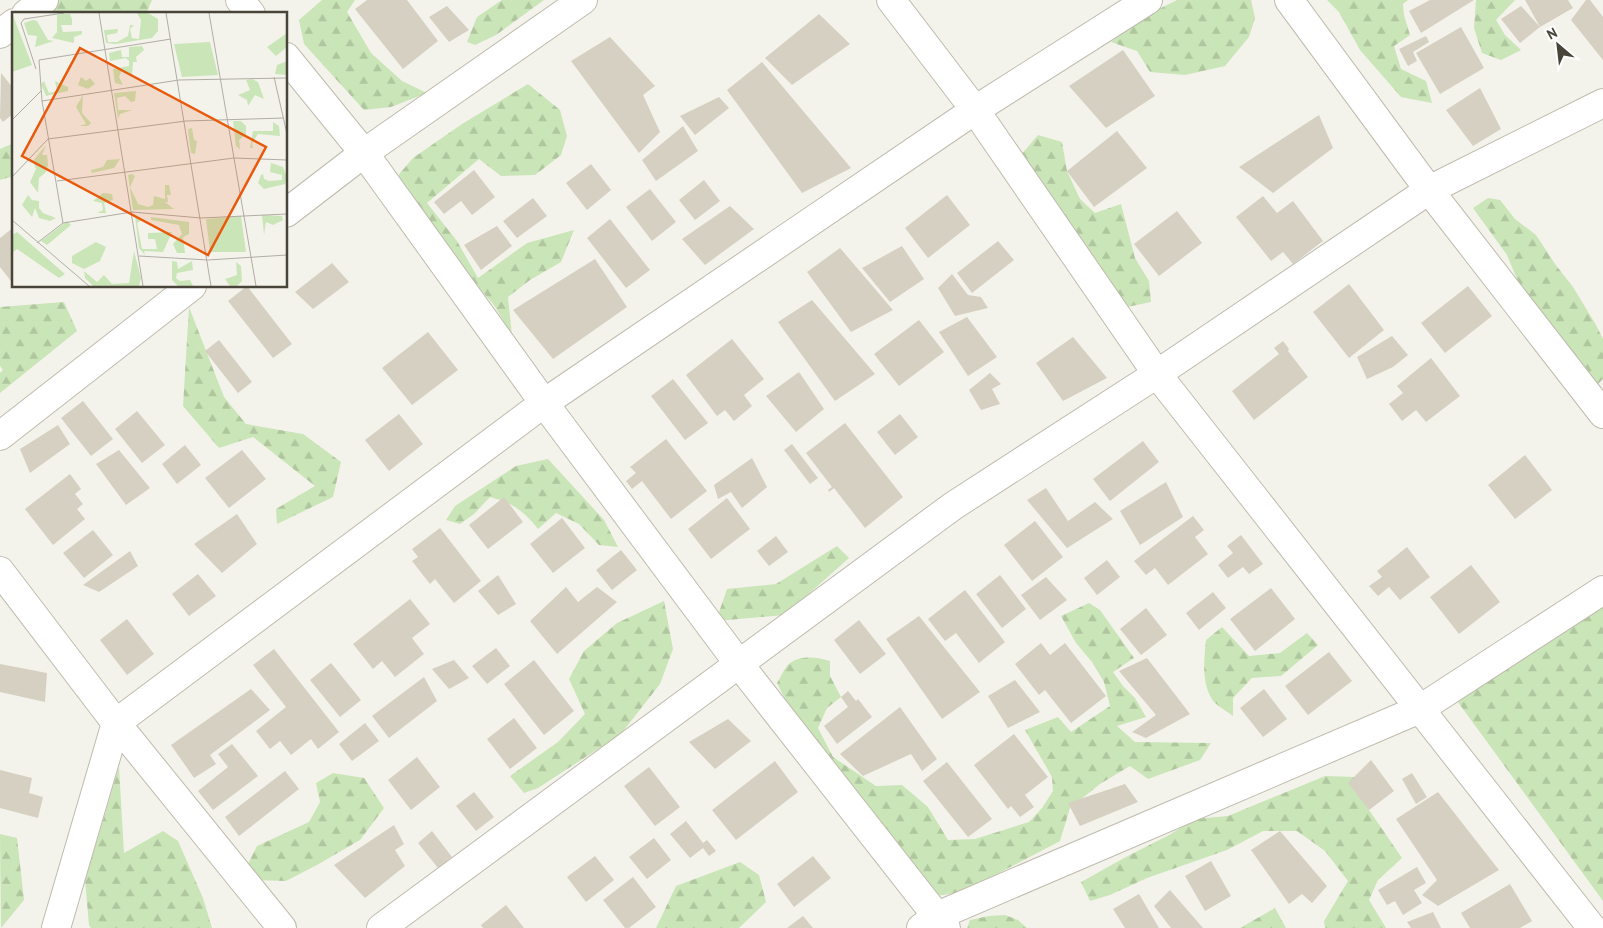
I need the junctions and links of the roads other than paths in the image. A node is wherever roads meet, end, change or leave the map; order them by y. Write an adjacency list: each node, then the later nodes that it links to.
1 (44, 0): 7 (street)
2 (240, 0): 8 (street)
3 (583, 0): 14 (street)
4 (891, 0): 13 (street)
5 (1148, 0): 13 (street)
6 (1289, 0): 15 (street)
7 (29, 12)
8 (249, 12)
9 (12, 25): 10 (street)
10 (0, 34)
11 (288, 59): 14 (street)
12 (1603, 103): 15 (street)
13 (975, 110): 18 (street); 19 (street)
14 (364, 153): 16 (street); 19 (street)
15 (1429, 190): 18 (street); 20 (street)
16 (288, 211)
17 (189, 288): 21 (street)
18 (1157, 374): 24 (street); 25 (street)
19 (544, 403): 24 (street); 26 (street)
20 (1603, 414)
21 (0, 436)
22 (0, 571): 26 (street)
23 (1603, 590): 25 (street)
24 (739, 664): 27 (street); 30 (street)
25 (1420, 709): 27 (street); 31 (street)
26 (116, 723): 28 (street); 29 (street)
27 (935, 924)
28 (56, 928)
29 (282, 928)
30 (381, 928)
31 (1592, 928)

